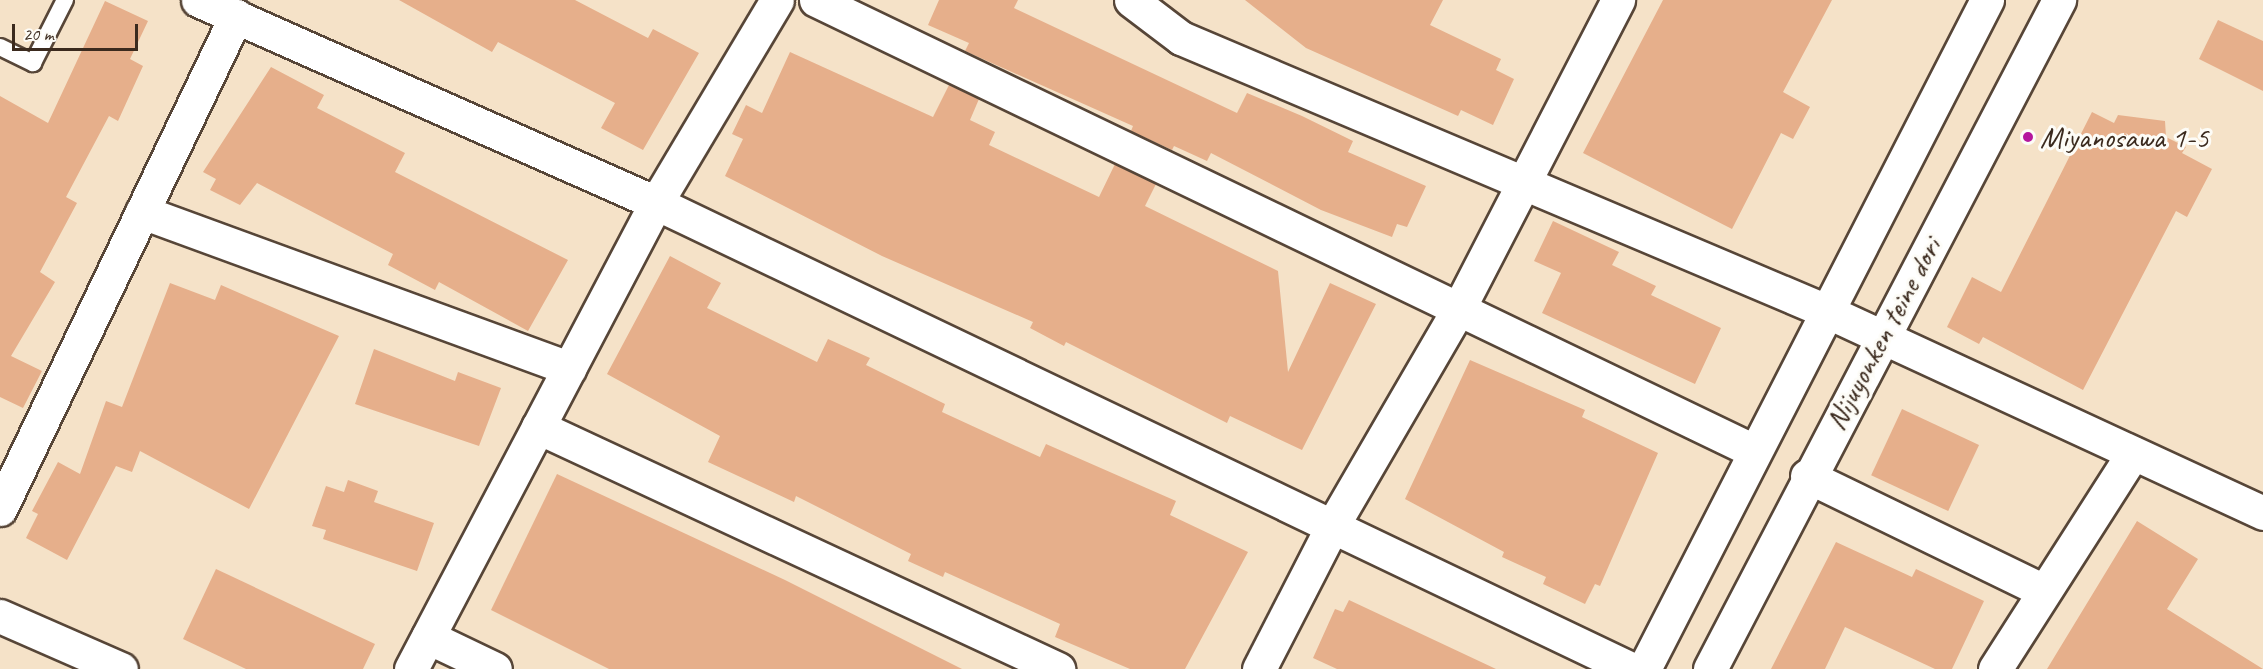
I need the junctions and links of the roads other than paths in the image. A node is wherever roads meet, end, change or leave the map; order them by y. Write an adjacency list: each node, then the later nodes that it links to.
1 (65, 0): 10 (lane)
2 (198, 0): 9 (street)
3 (777, 0): 12 (street)
4 (816, 0): 14 (street)
5 (1131, 0): 11 (street)
6 (1618, 0): 11 (street)
7 (1987, 0): 15 (street, Nijuyonken teine dori)
8 (2059, 0): 16 (street, Nijuyonken teine dori)
9 (236, 16): 12 (street); 13 (street)
10 (0, 47)
11 (1525, 185): 14 (street); 15 (street)
12 (656, 203): 17 (street); 24 (street)
13 (142, 212): 17 (street); 22 (street)
14 (1459, 308): 19 (street); 24 (street)
15 (1824, 310): 16 (street); 19 (street, Nijuyonken teine dori)
16 (1882, 336): 20 (street); 21 (street, Nijuyonken teine dori)
17 (570, 368): 18 (street)
18 (538, 427): 27 (street); 31 (street)
19 (1754, 451): 34 (street, Nijuyonken teine dori)
20 (2133, 453): 23 (street); 25 (street)
21 (1807, 476): 25 (street); 35 (street, Nijuyonken teine dori)
22 (0, 509)
23 (2263, 513)
24 (1334, 523): 32 (street); 33 (street)
25 (2044, 591): 36 (street)
26 (0, 616): 28 (street)
27 (428, 637): 29 (street); 30 (street)
28 (121, 669)
29 (411, 669)
30 (495, 669)
31 (1058, 669)
32 (1259, 669)
33 (1631, 669)
34 (1644, 669)
35 (1710, 669)
36 (1995, 669)

